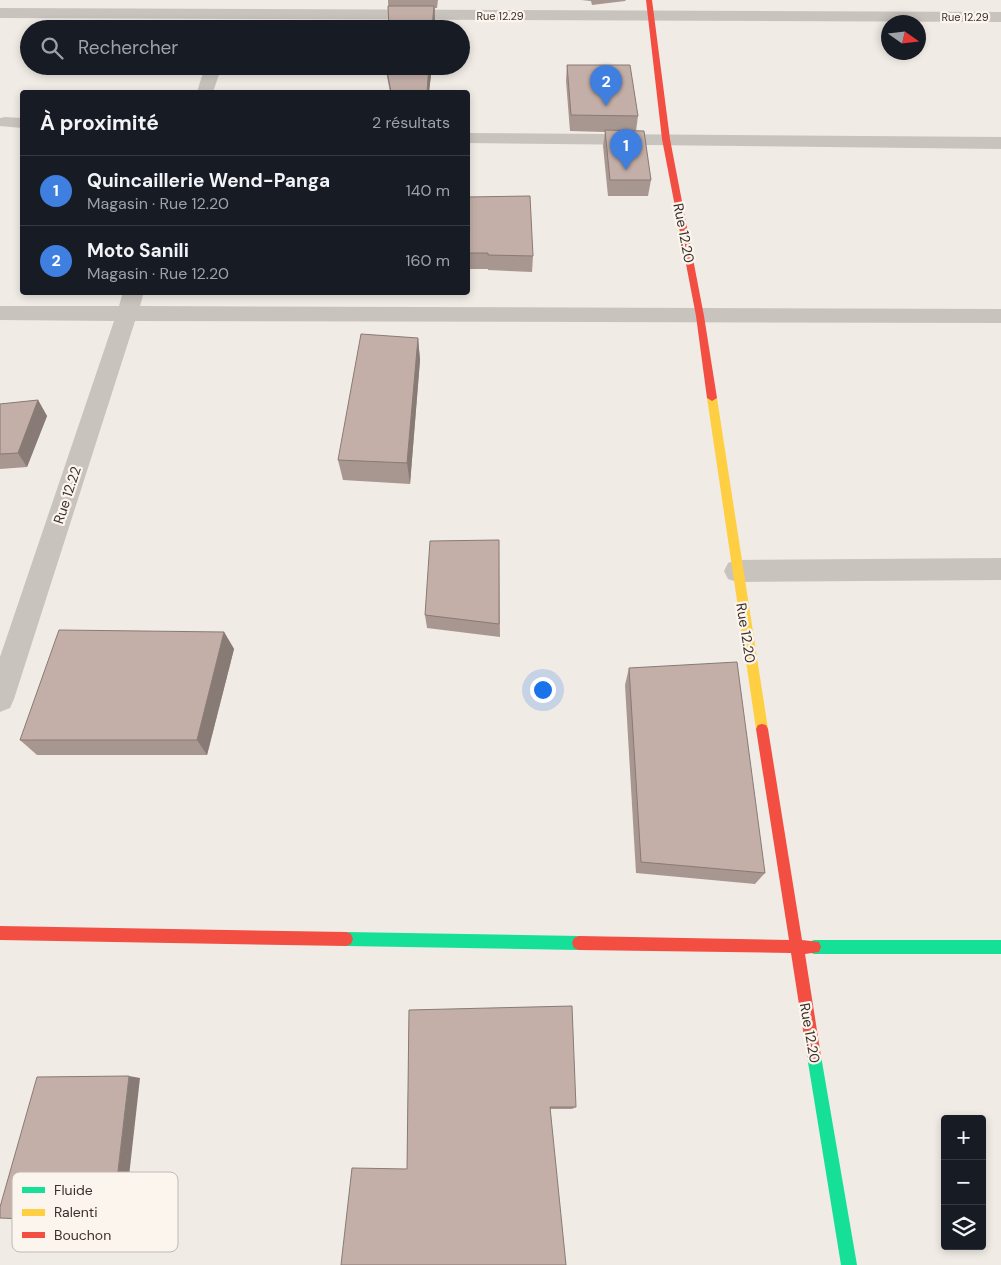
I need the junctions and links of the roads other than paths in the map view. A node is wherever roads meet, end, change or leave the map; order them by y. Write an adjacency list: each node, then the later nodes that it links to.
1 (649, 0): 4 (street, Rue 12.20)
2 (0, 13): 3 (street, Rue 12.29)
3 (233, 14): 4 (street, Rue 12.29)
4 (653, 17): 5 (street, Rue 12.29); 9 (street, Rue 12.20)
5 (1001, 17)
6 (211, 75): 7 (street)
7 (206, 90)
8 (470, 138): 9 (street)
9 (666, 139): 10 (street); 13 (street, Rue 12.20)
10 (1001, 143)
11 (130, 304): 12 (street); 13 (street); 17 (street, Rue 12.22)
12 (0, 313)
13 (700, 316): 14 (street); 16 (street, Rue 12.20)
14 (1001, 316)
15 (1001, 570): 16 (street)
16 (736, 571): 19 (street, Rue 12.20)
17 (0, 699)
18 (0, 933): 19 (street)
19 (796, 947): 20 (street); 21 (street, Rue 12.20)
20 (1001, 947)
21 (849, 1265)

